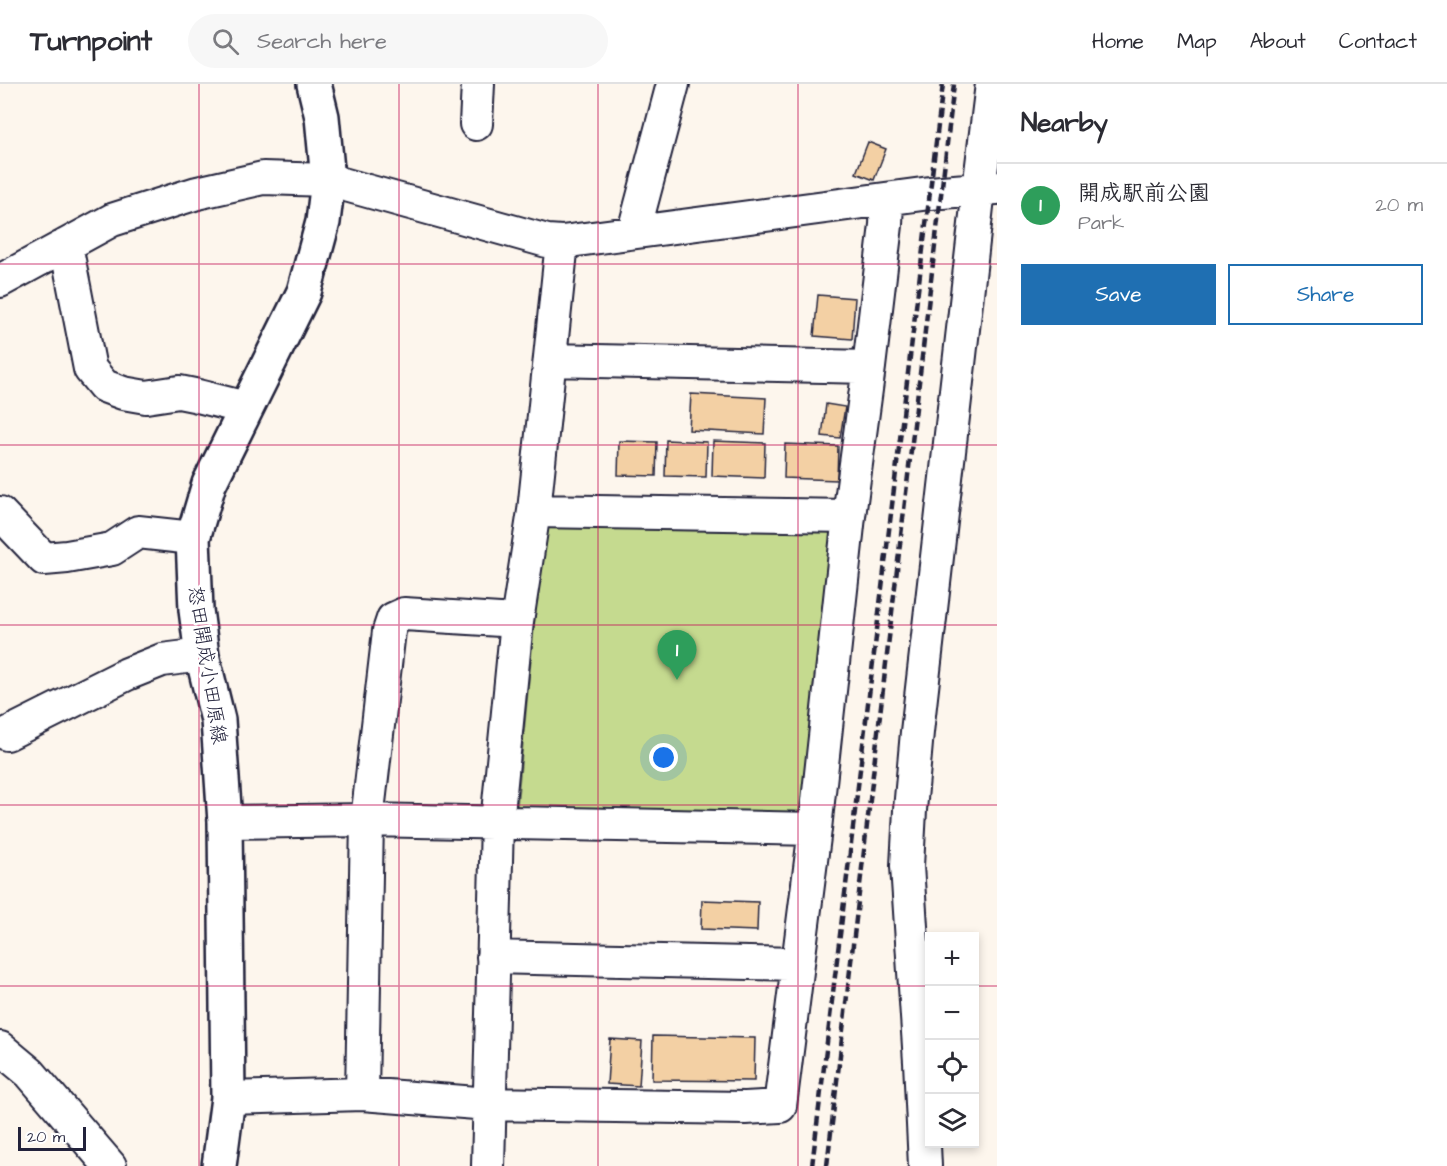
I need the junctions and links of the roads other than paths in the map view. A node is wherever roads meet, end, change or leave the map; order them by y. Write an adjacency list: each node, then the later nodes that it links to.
1 (314, 84): 6 (main road, 怒田開成小田原線)
2 (478, 84): 5 (street)
3 (673, 84): 9 (street)
4 (992, 84): 7 (street)
5 (476, 124)
6 (328, 180): 10 (street); 11 (street); 15 (main road, 怒田開成小田原線)
7 (988, 189): 8 (street); 36 (street)
8 (887, 199): 9 (street); 14 (street)
9 (634, 231): 10 (street)
10 (562, 242): 13 (street)
11 (66, 246): 12 (street); 15 (street)
12 (0, 281)
13 (550, 360): 14 (street); 16 (street)
14 (869, 367): 18 (street)
15 (246, 408): 19 (main road, 怒田開成小田原線)
16 (534, 511): 18 (street); 20 (street)
17 (0, 513): 19 (street)
18 (849, 516): 26 (street)
19 (193, 538): 21 (main road, 怒田開成小田原線)
20 (517, 621): 23 (street); 25 (street)
21 (202, 656): 22 (street); 24 (main road, 怒田開成小田原線)
22 (7, 734)
23 (367, 820): 24 (street); 25 (street); 30 (street)
24 (225, 822): 31 (main road, 怒田開成小田原線)
25 (497, 823): 26 (street); 27 (street)
26 (814, 830): 28 (street)
27 (493, 957): 28 (street); 32 (street)
28 (798, 964): 32 (street)
29 (0, 1048): 33 (street)
30 (362, 1094): 31 (street); 32 (street)
31 (228, 1098): 34 (main road, 怒田開成小田原線)
32 (489, 1104): 35 (street)
33 (110, 1166)
34 (219, 1166)
35 (488, 1166)
36 (925, 1166)

